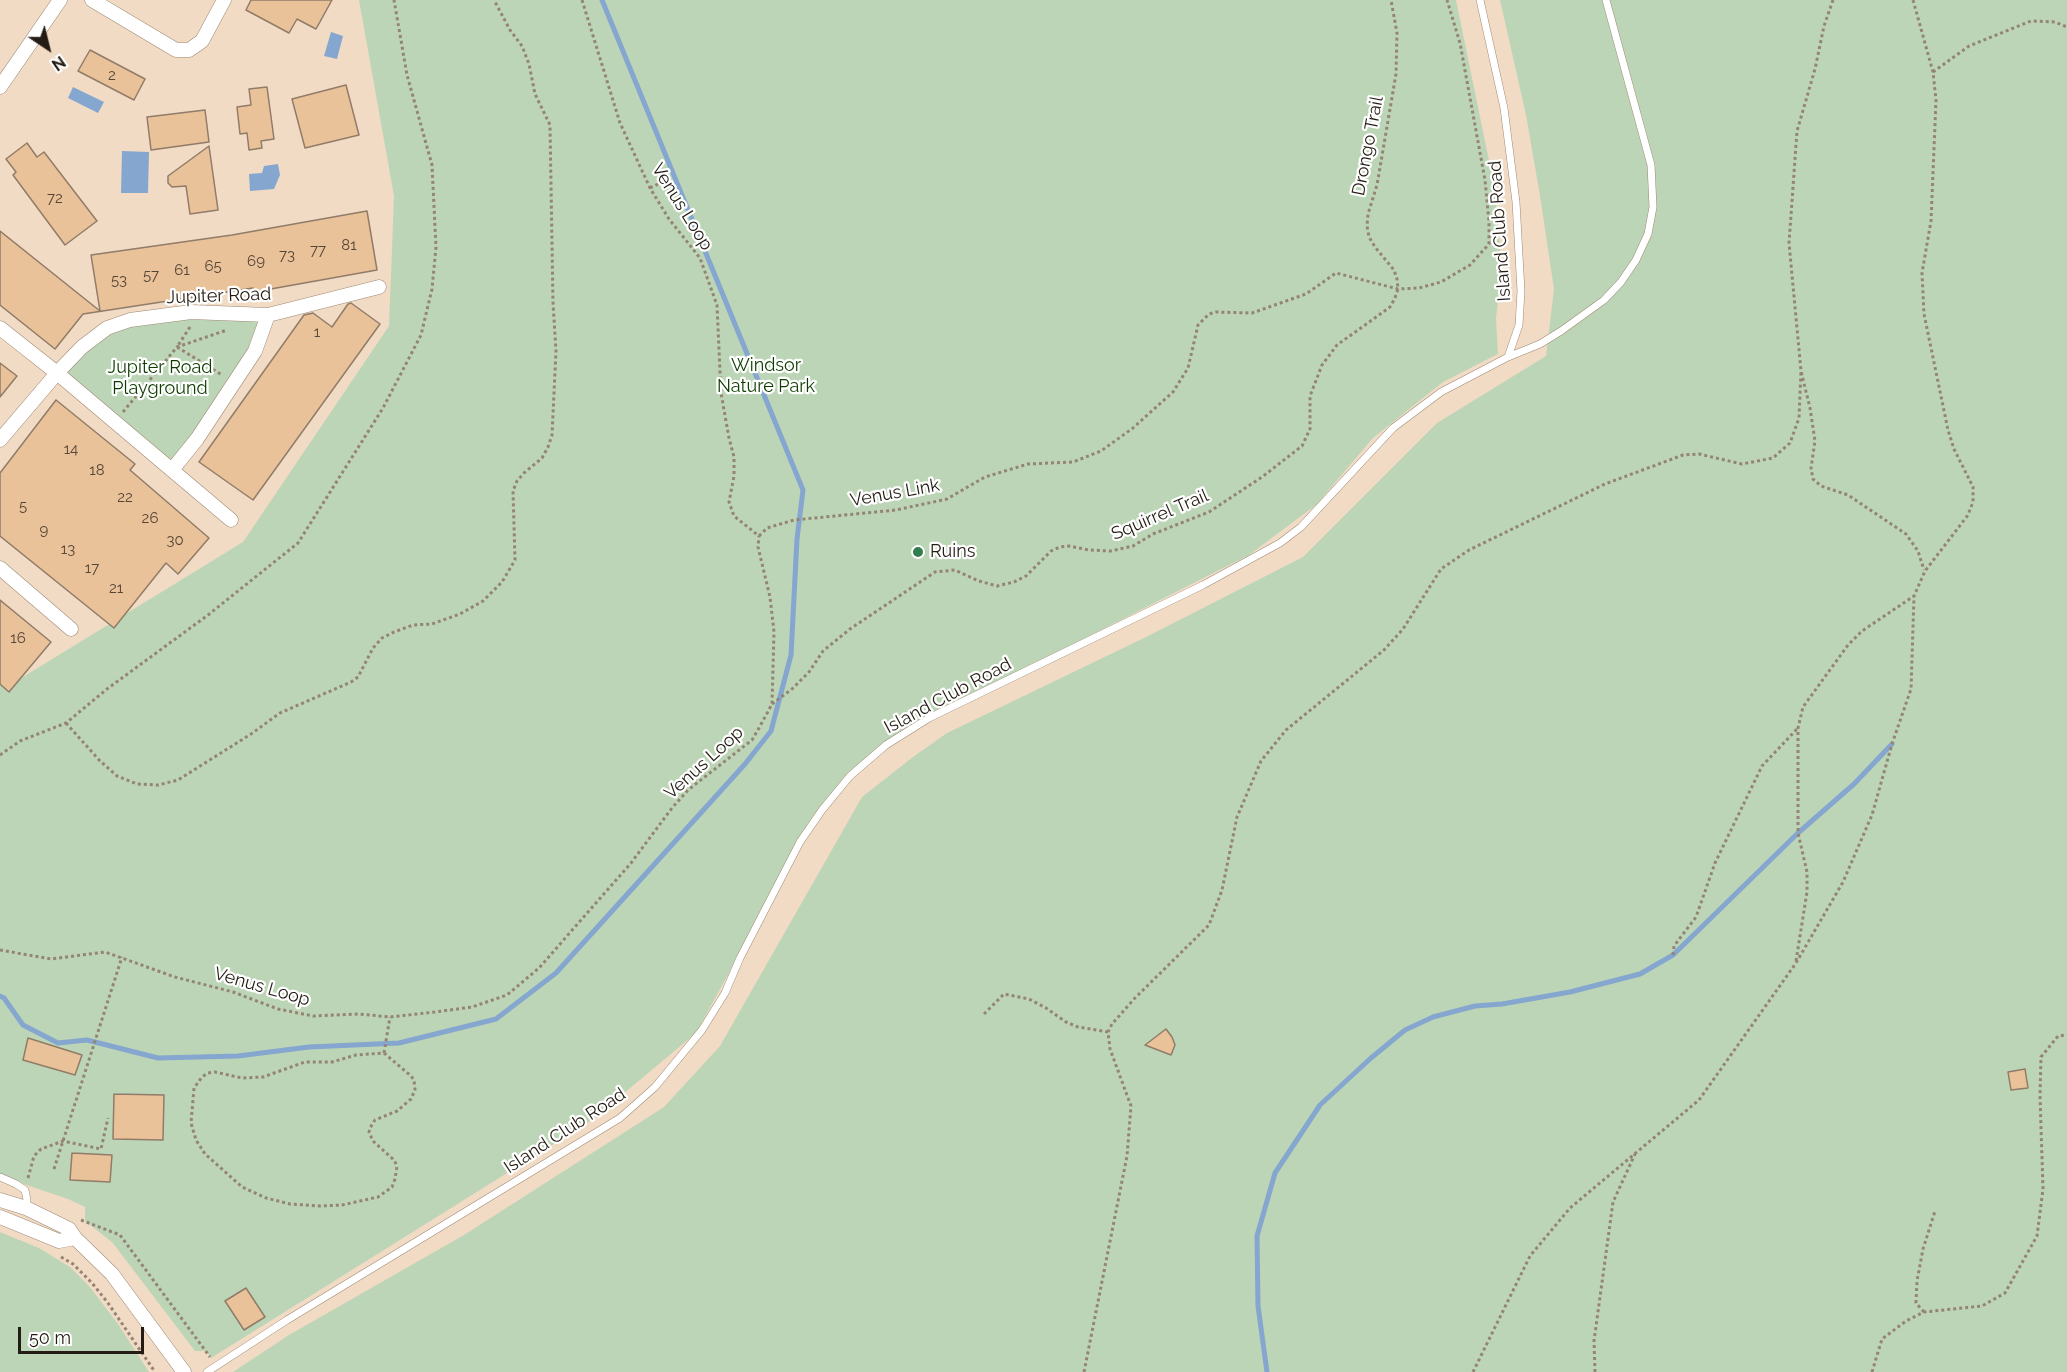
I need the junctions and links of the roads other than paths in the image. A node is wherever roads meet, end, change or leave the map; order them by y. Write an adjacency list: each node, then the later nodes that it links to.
1 (60, 0): 6 (street)
2 (92, 0): 3 (street)
3 (224, 0)
4 (1480, 0): 10 (lane, Island Club Road)
5 (1606, 0): 10 (lane)
6 (0, 87)
7 (379, 287): 8 (street, Jupiter Road)
8 (268, 315): 11 (street, Jupiter Road); 13 (street)
9 (0, 328): 11 (street)
10 (1508, 357): 23 (lane, Island Club Road)
11 (57, 373): 12 (street, Jupiter Road); 13 (street)
12 (0, 440)
13 (172, 470): 14 (street)
14 (231, 520)
15 (0, 568): 16 (street)
16 (71, 629)
17 (0, 1177): 19 (lane)
18 (0, 1200): 19 (street)
19 (26, 1208): 21 (street)
20 (0, 1217): 21 (street)
21 (75, 1238): 22 (street)
22 (184, 1372)
23 (207, 1372)

